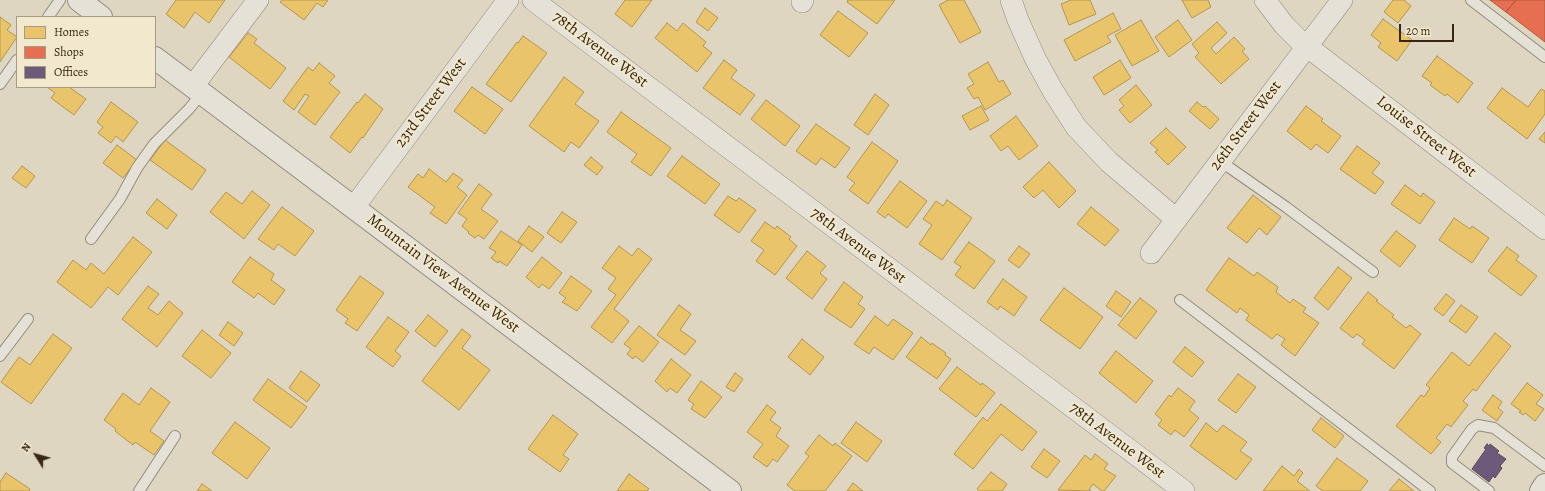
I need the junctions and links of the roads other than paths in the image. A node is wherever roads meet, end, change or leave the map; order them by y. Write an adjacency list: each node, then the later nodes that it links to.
1 (60, 0): 10 (lane)
2 (79, 0): 11 (street)
3 (258, 0): 17 (street)
4 (508, 0): 19 (street, 23rd Street West)
5 (533, 0): 33 (street, 78th Avenue West)
6 (1011, 0): 20 (street)
7 (1265, 0): 12 (street, Louise Street West)
8 (1342, 0): 12 (street, 26th Street West)
9 (1471, 0): 13 (lane)
10 (49, 16)
11 (100, 16)
12 (1307, 46): 18 (street, 26th Street West); 21 (street, Louise Street West)
13 (1545, 57)
14 (156, 59): 17 (street, Mountain View Avenue West)
15 (16, 61): 16 (lane)
16 (0, 84)
17 (197, 90): 19 (street, Mountain View Avenue West); 22 (lane)
18 (1220, 161): 20 (street, 26th Street West); 24 (lane)
19 (354, 207): 32 (street, Mountain View Avenue West)
20 (1176, 219): 23 (street, 26th Street West)
21 (1545, 229)
22 (91, 239)
23 (1151, 253)
24 (1373, 272)
25 (1180, 300): 34 (lane)
26 (28, 319): 27 (lane)
27 (0, 356)
28 (175, 436): 31 (lane)
29 (1545, 466): 35 (lane)
30 (1545, 485): 36 (street)
31 (139, 491)
32 (730, 491)
33 (1184, 491)
34 (1430, 491)
35 (1489, 491)
36 (1541, 491)

